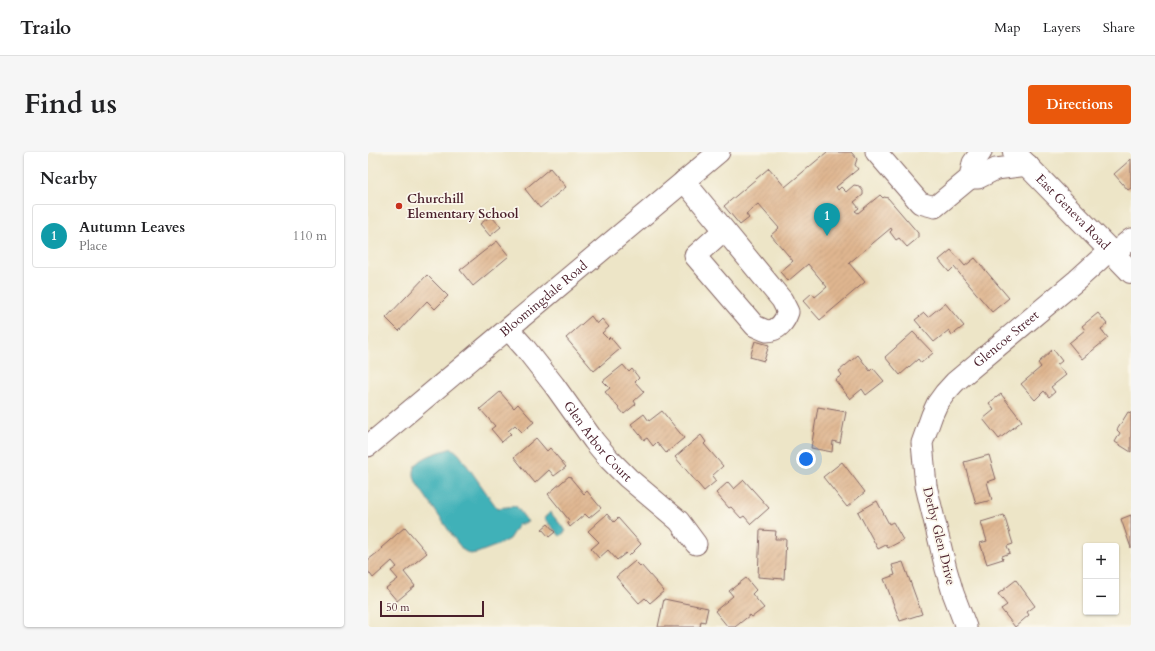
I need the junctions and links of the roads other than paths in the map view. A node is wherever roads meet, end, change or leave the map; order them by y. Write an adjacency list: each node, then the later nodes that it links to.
1 (719, 152): 6 (street, Bloomingdale Road)
2 (876, 152): 5 (street)
3 (981, 152): 5 (street)
4 (1021, 159): 5 (street); 9 (main road, East Geneva Road)
5 (970, 178)
6 (684, 181): 7 (street); 11 (street, Bloomingdale Road)
7 (724, 230): 7 (street)
8 (1131, 239): 9 (street, Glencoe Street)
9 (1112, 252): 10 (main road, East Geneva Road); 12 (street, Glencoe Street)
10 (1131, 272)
11 (508, 329): 13 (street, Bloomingdale Road); 14 (street, Glen Arbor Court)
12 (922, 443): 15 (street, Derby Glen Drive)
13 (368, 446)
14 (696, 544)
15 (966, 627)

